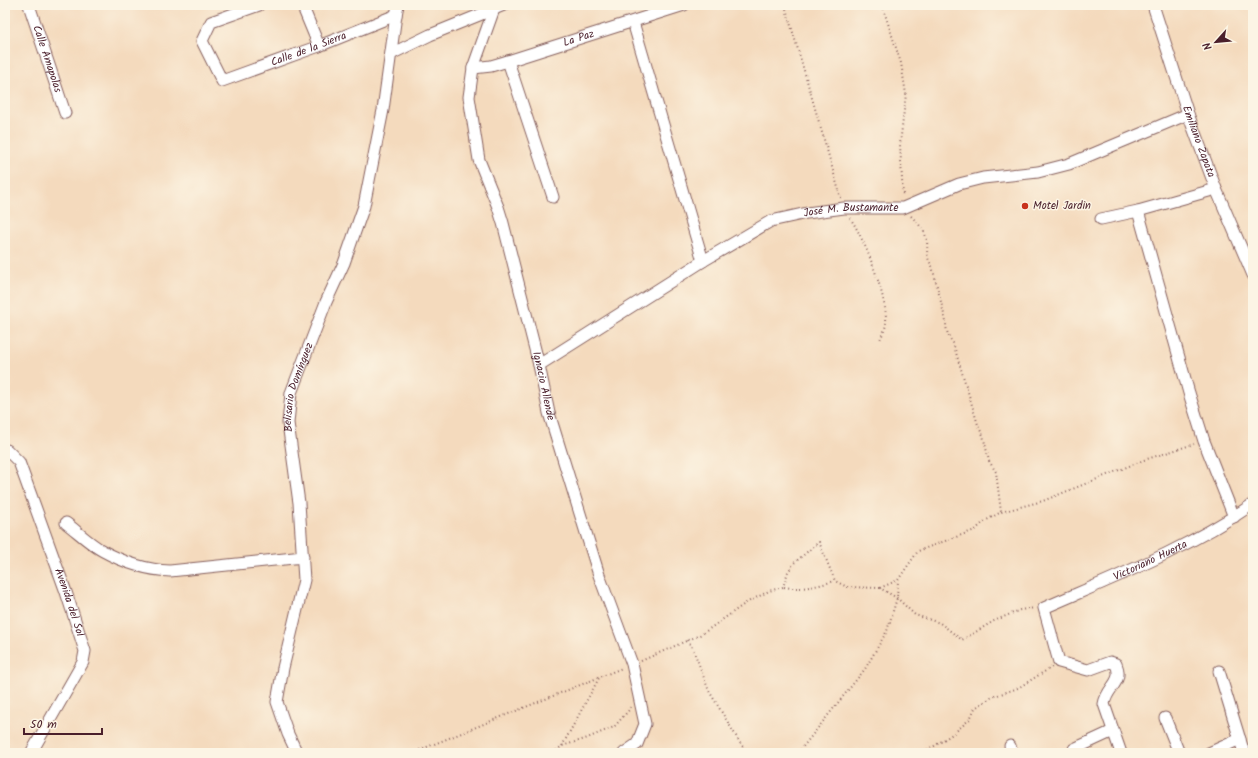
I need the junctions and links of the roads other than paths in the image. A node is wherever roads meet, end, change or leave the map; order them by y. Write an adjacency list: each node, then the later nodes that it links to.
1 (29, 5): 14 (street, Calle Amapolas)
2 (259, 5): 10 (street, Calle de la Sierra)
3 (302, 5): 10 (street)
4 (504, 5): 7 (street)
5 (684, 5): 9 (street, La Paz)
6 (1153, 5): 15 (street, Emiliano Zapata)
7 (494, 9): 11 (street); 13 (street, Ignacio Allende)
8 (397, 10): 10 (street, Calle de la Sierra); 11 (street, Belisario Domínguez)
9 (633, 22): 12 (street, La Paz); 20 (street)
10 (319, 46)
11 (391, 54): 27 (street, Belisario Domínguez)
12 (508, 61): 13 (street, La Paz); 17 (street)
13 (473, 68): 22 (street, Ignacio Allende)
14 (65, 112)
15 (1188, 114): 16 (street, Emiliano Zapata); 20 (street, José M. Bustamante)
16 (1216, 189): 18 (street); 21 (street, Emiliano Zapata)
17 (552, 197)
18 (1138, 211): 19 (street); 25 (street)
19 (1101, 219)
20 (703, 261): 22 (street, José M. Bustamante)
21 (1253, 275)
22 (539, 365): 35 (street, Ignacio Allende)
23 (5, 450): 33 (street, Avenida del Sol)
24 (1253, 504): 25 (street, Victoriano Huerta)
25 (1234, 517): 30 (street, Victoriano Huerta)
26 (66, 523): 27 (street)
27 (302, 557): 34 (street, Belisario Domínguez)
28 (1219, 671): 31 (street)
29 (1166, 718): 37 (street)
30 (1113, 731): 32 (street); 36 (street)
31 (1240, 739): 38 (street); 39 (street)
32 (1074, 749)
33 (31, 753)
34 (296, 753)
35 (624, 753)
36 (1121, 753)
37 (1179, 753)
38 (1210, 753)
39 (1244, 753)

